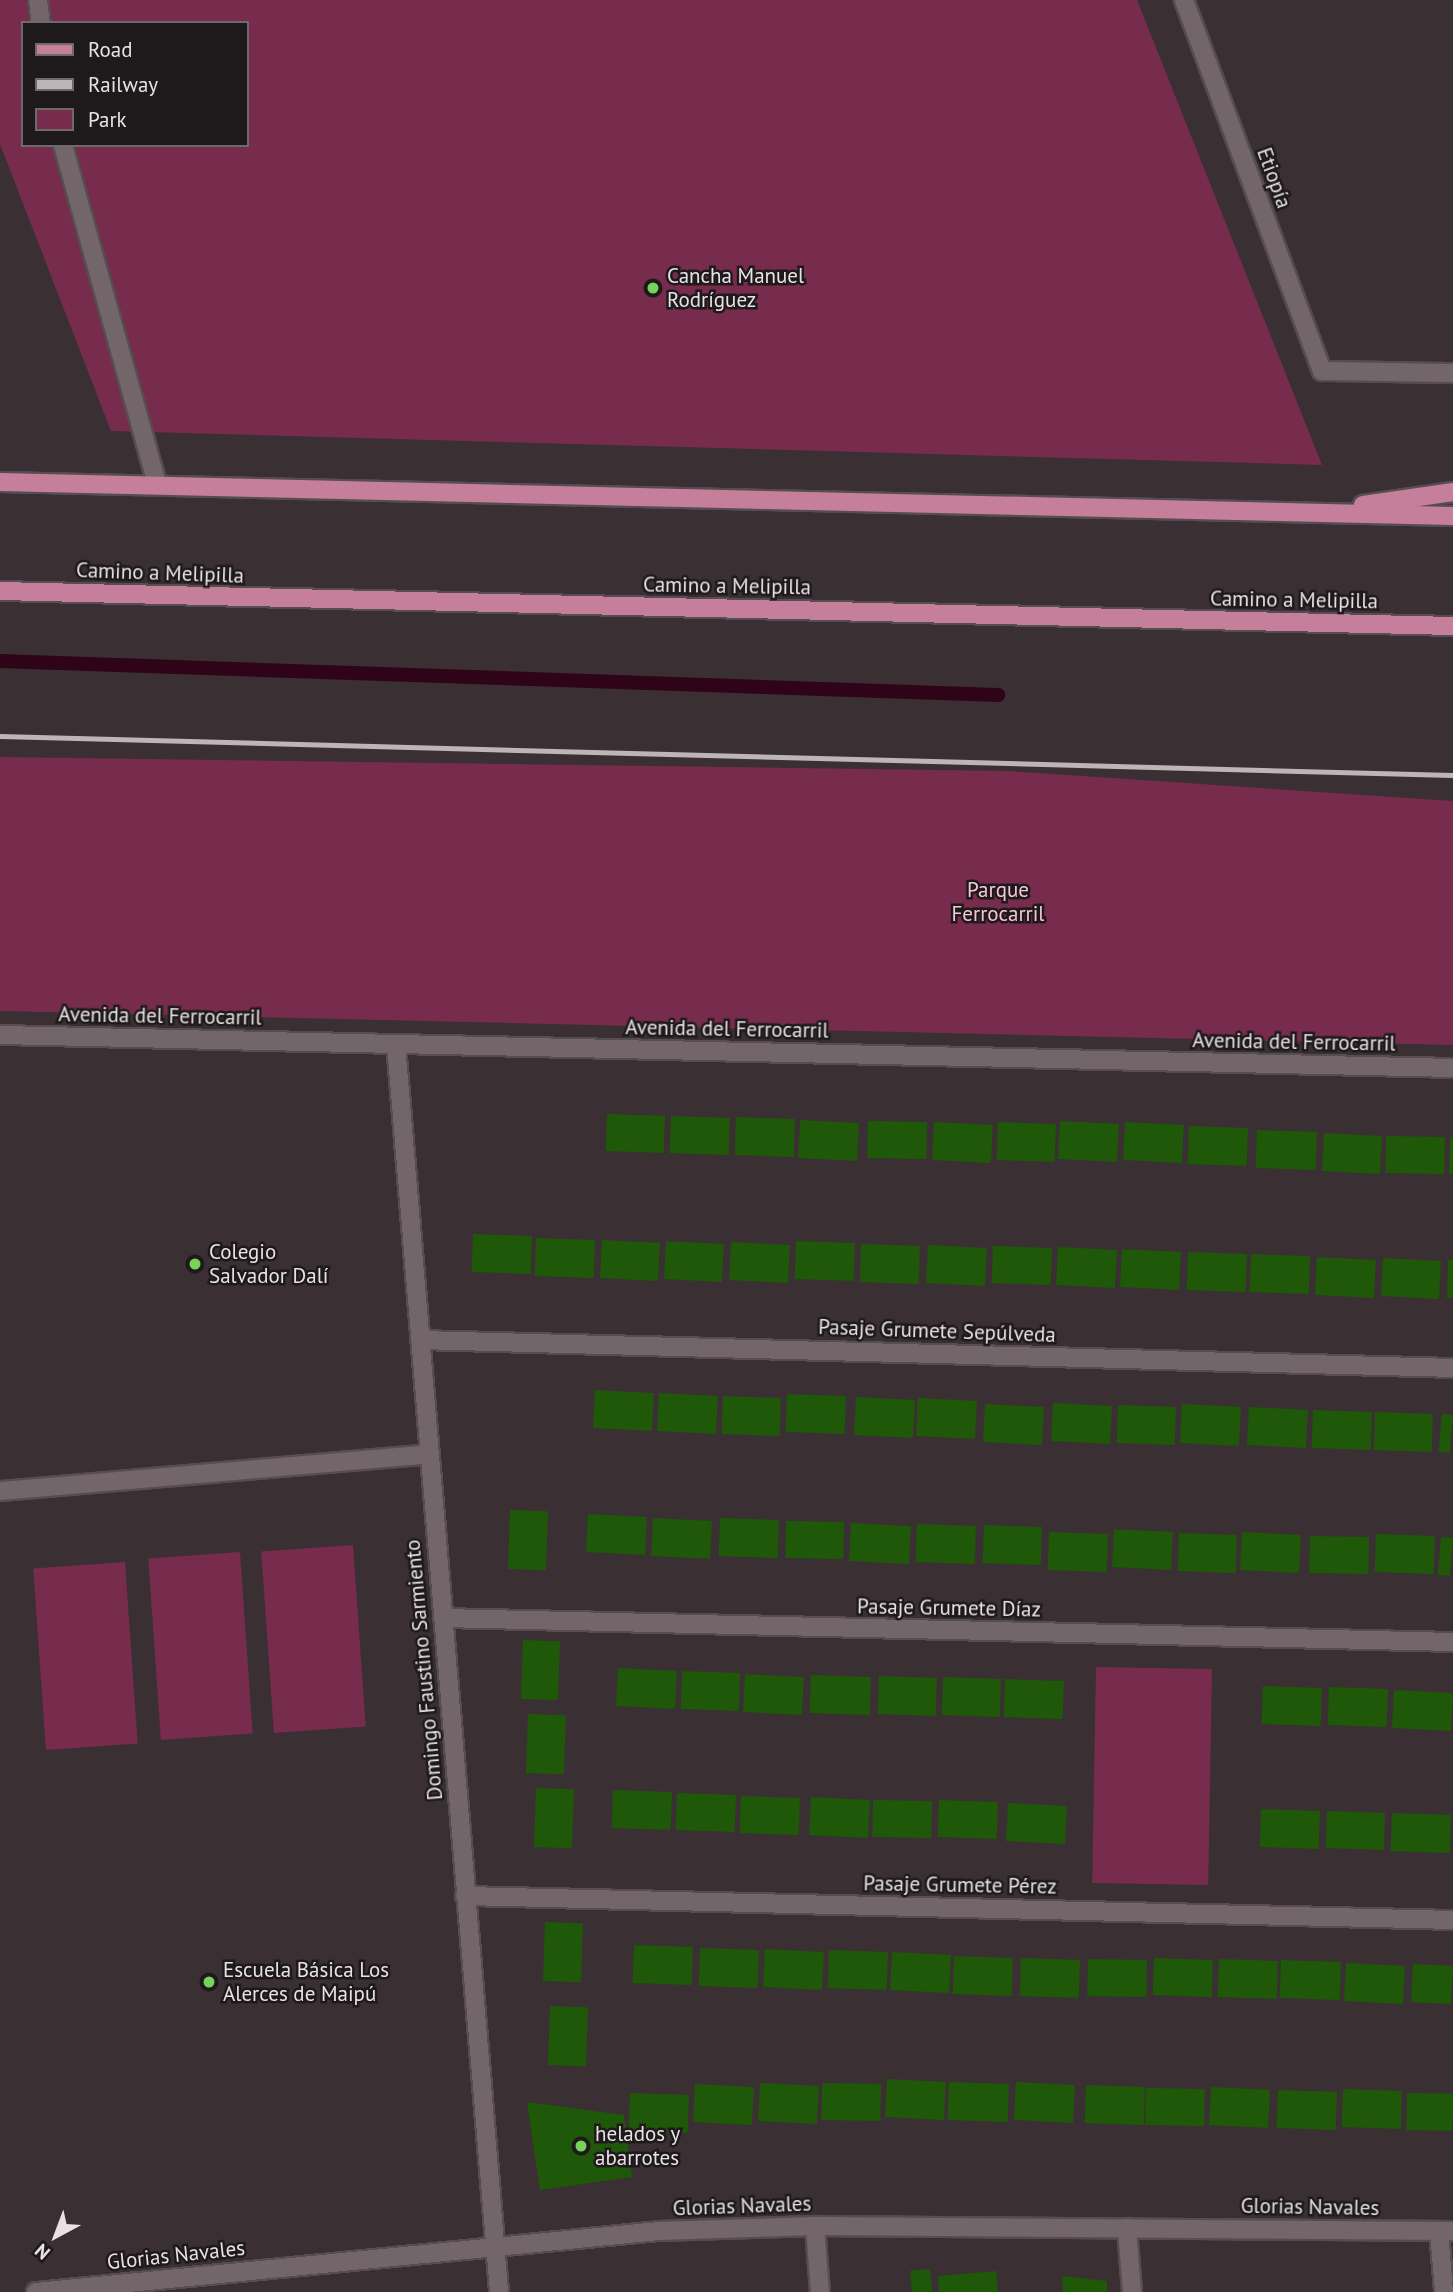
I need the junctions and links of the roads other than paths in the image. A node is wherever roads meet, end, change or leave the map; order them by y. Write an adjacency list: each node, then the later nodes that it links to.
1 (38, 0): 3 (street)
2 (1184, 0): 5 (street, Etiopía)
3 (41, 21)
4 (64, 147): 7 (street)
5 (1453, 373)
6 (0, 482): 7 (main road)
7 (157, 485): 9 (main road)
8 (1453, 492): 9 (main road)
9 (1313, 512): 10 (main road)
10 (1453, 516)
11 (0, 591): 12 (main road, Camino a Melipilla)
12 (1453, 626)
13 (0, 1035): 14 (street, Avenida del Ferrocarril)
14 (396, 1044): 15 (street, Avenida del Ferrocarril); 16 (street, Domingo Faustino Sarmiento)
15 (1453, 1068)
16 (420, 1340): 17 (street, Pasaje Grumete Sepúlveda); 18 (street, Domingo Faustino Sarmiento)
17 (1453, 1368)
18 (429, 1454): 19 (street); 20 (street, Domingo Faustino Sarmiento)
19 (0, 1491)
20 (443, 1618): 21 (street, Pasaje Grumete Díaz); 22 (street, Domingo Faustino Sarmiento)
21 (1453, 1642)
22 (465, 1896): 23 (street, Pasaje Grumete Pérez); 27 (street, Domingo Faustino Sarmiento)
23 (1453, 1920)
24 (815, 2226): 25 (street, Glorias Navales); 27 (street, Glorias Navales); 30 (street)
25 (1127, 2228): 26 (street, Glorias Navales); 31 (street)
26 (1446, 2231): 32 (street)
27 (494, 2246): 28 (street, Glorias Navales); 29 (street, Domingo Faustino Sarmiento)
28 (36, 2292)
29 (499, 2292)
30 (820, 2292)
31 (1132, 2292)
32 (1444, 2292)

